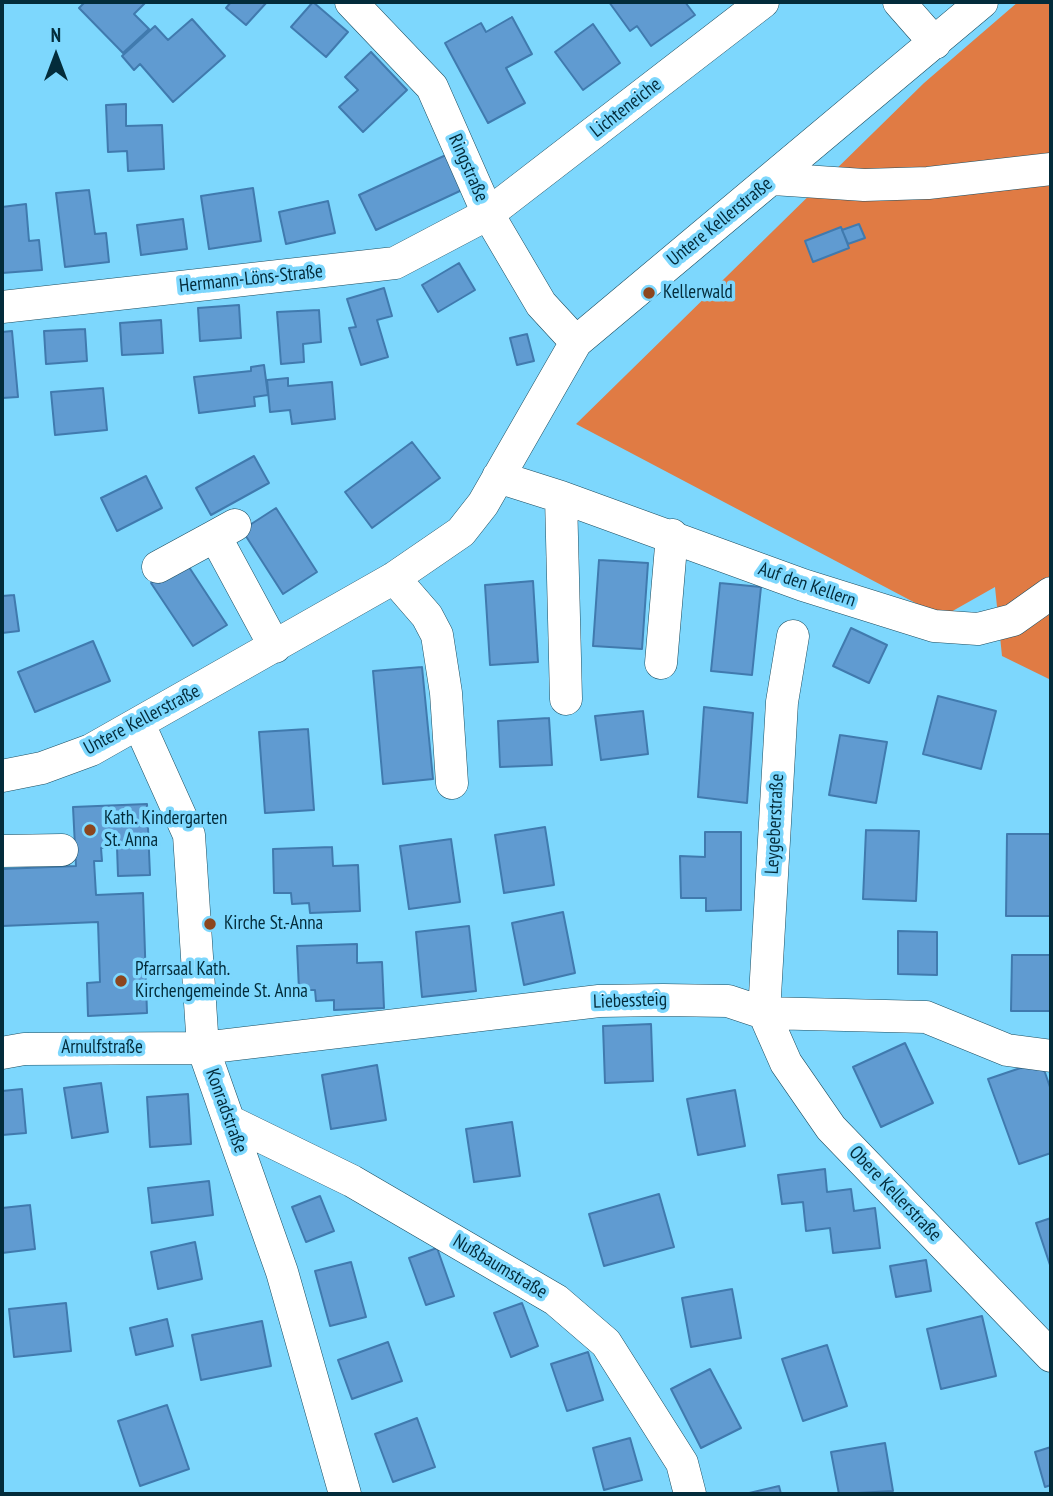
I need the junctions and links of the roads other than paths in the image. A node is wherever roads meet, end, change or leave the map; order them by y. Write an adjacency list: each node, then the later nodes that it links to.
1 (351, 2): 8 (street, Ringstraße)
2 (763, 2): 8 (street, Lichteneiche)
3 (899, 2): 5 (street)
4 (982, 2): 5 (street, Untere Kellerstraße)
5 (935, 43): 7 (street, Untere Kellerstraße)
6 (1051, 170): 7 (street)
7 (772, 179): 10 (street, Untere Kellerstraße)
8 (488, 214): 9 (street, Hermann-Löns-Straße); 10 (street, Ringstraße)
9 (2, 307)
10 (576, 342): 11 (street, Untere Kellerstraße)
11 (498, 477): 12 (street); 15 (street, Untere Kellerstraße)
12 (561, 497): 13 (street, Auf den Kellern); 20 (street)
13 (671, 535): 16 (street, Auf den Kellern); 19 (street)
14 (158, 567): 18 (street)
15 (394, 578): 18 (street, Untere Kellerstraße); 23 (street)
16 (1051, 593)
17 (793, 636): 26 (street, Leygeberstraße)
18 (275, 647): 21 (street, Untere Kellerstraße)
19 (660, 663)
20 (566, 699)
21 (139, 724): 22 (street, Untere Kellerstraße); 27 (street, Konradstraße)
22 (2, 776)
23 (452, 783)
24 (62, 850): 25 (street)
25 (2, 851)
26 (764, 1013): 27 (street, Liebessteig); 29 (street, Liebessteig); 31 (street, Obere Kellerstraße)
27 (203, 1048): 28 (street, Arnulfstraße); 30 (street, Konradstraße)
28 (2, 1053)
29 (1051, 1056)
30 (231, 1122): 32 (street, Konradstraße); 33 (street, Nußbaumstraße)
31 (1051, 1356)
32 (345, 1494)
33 (690, 1494)

